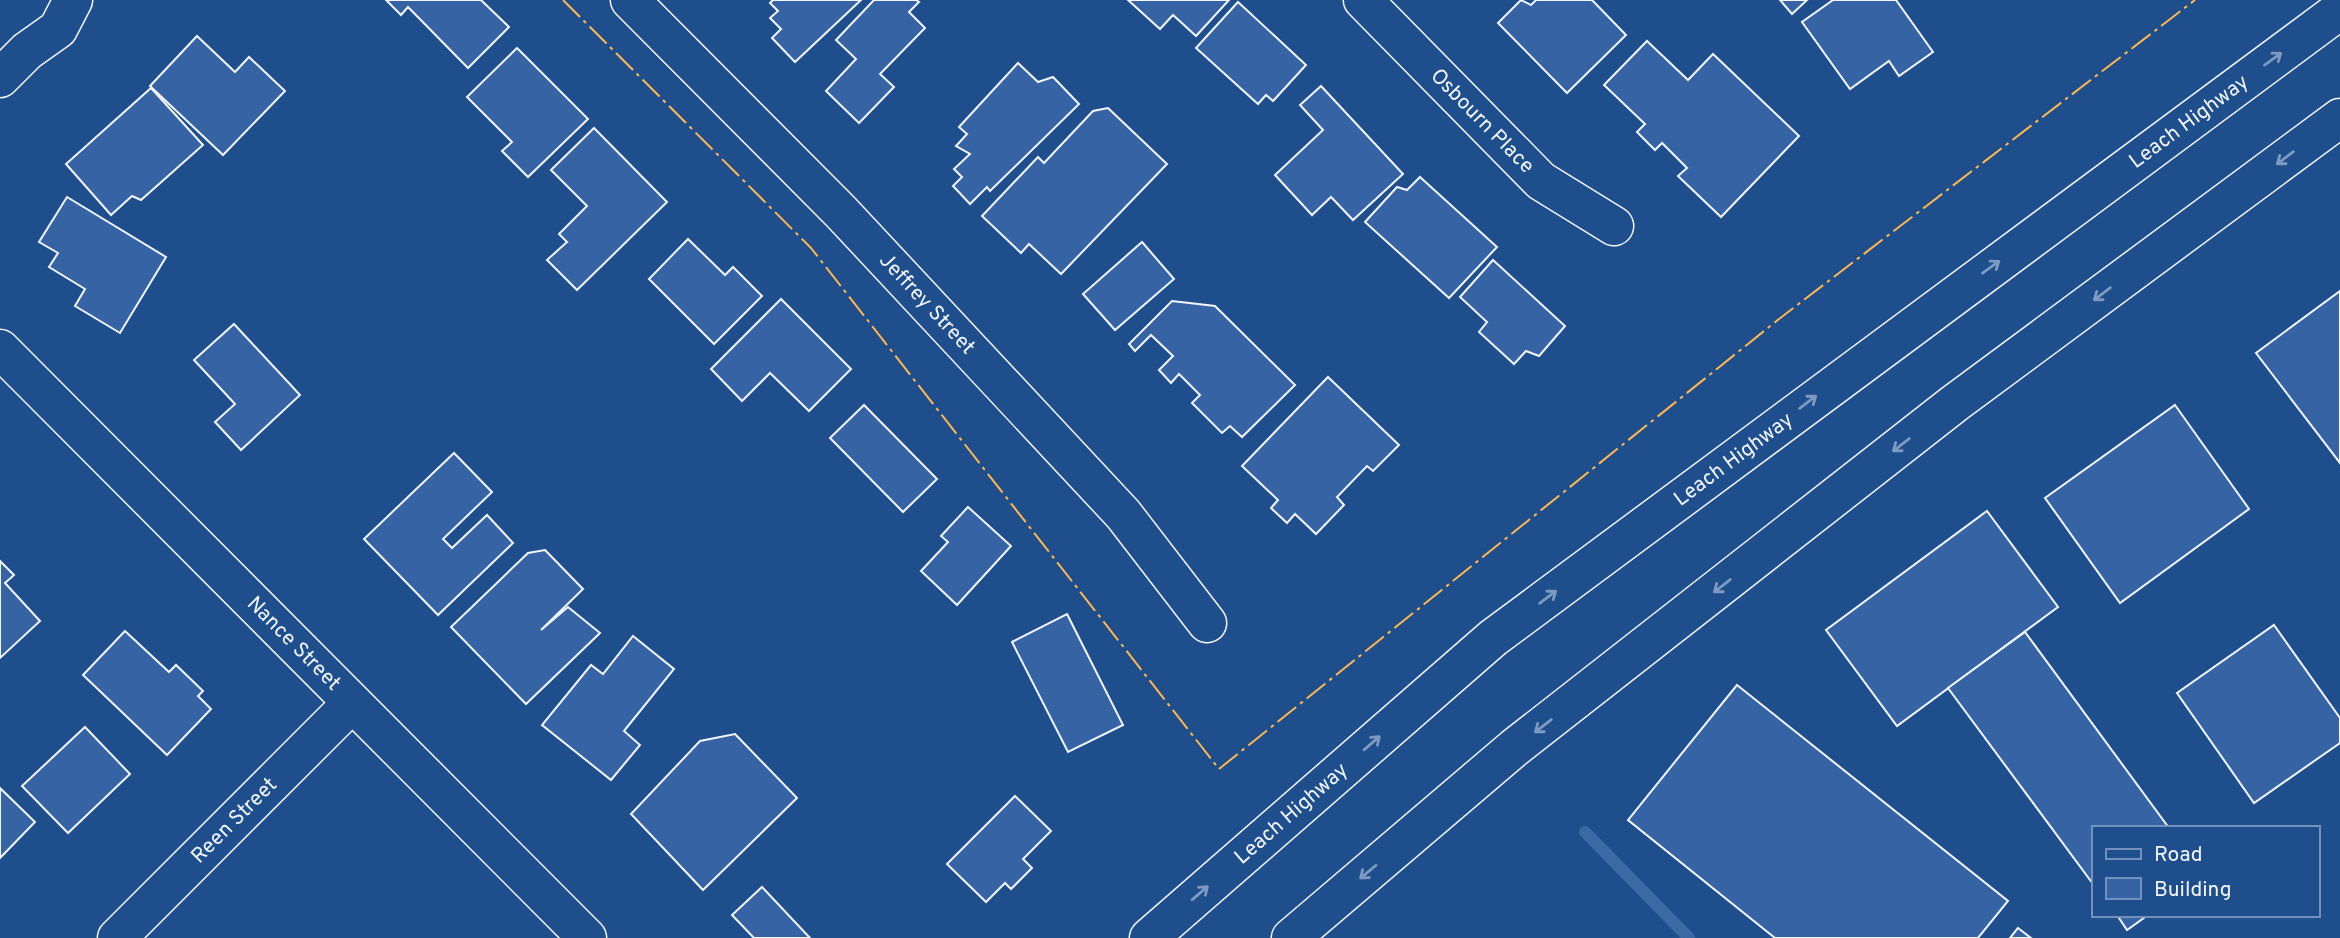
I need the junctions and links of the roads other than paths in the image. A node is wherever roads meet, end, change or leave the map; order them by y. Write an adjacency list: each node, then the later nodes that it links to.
1 (73, 0): 5 (main road)
2 (630, 0): 9 (main road, Jeffrey Street)
3 (1363, 0): 7 (main road, Osbourn Place)
4 (2340, 10): 13 (main road, Leach Highway, one-way to 4)
5 (0, 78)
6 (2340, 118): 14 (main road, one-way to 14)
7 (1614, 226)
8 (0, 349): 10 (main road, Nance Street)
9 (1208, 623)
10 (351, 704): 11 (main road, Reen Street); 12 (main road, Nance Street)
11 (117, 938)
12 (587, 938)
13 (1149, 938)
14 (1291, 938)

